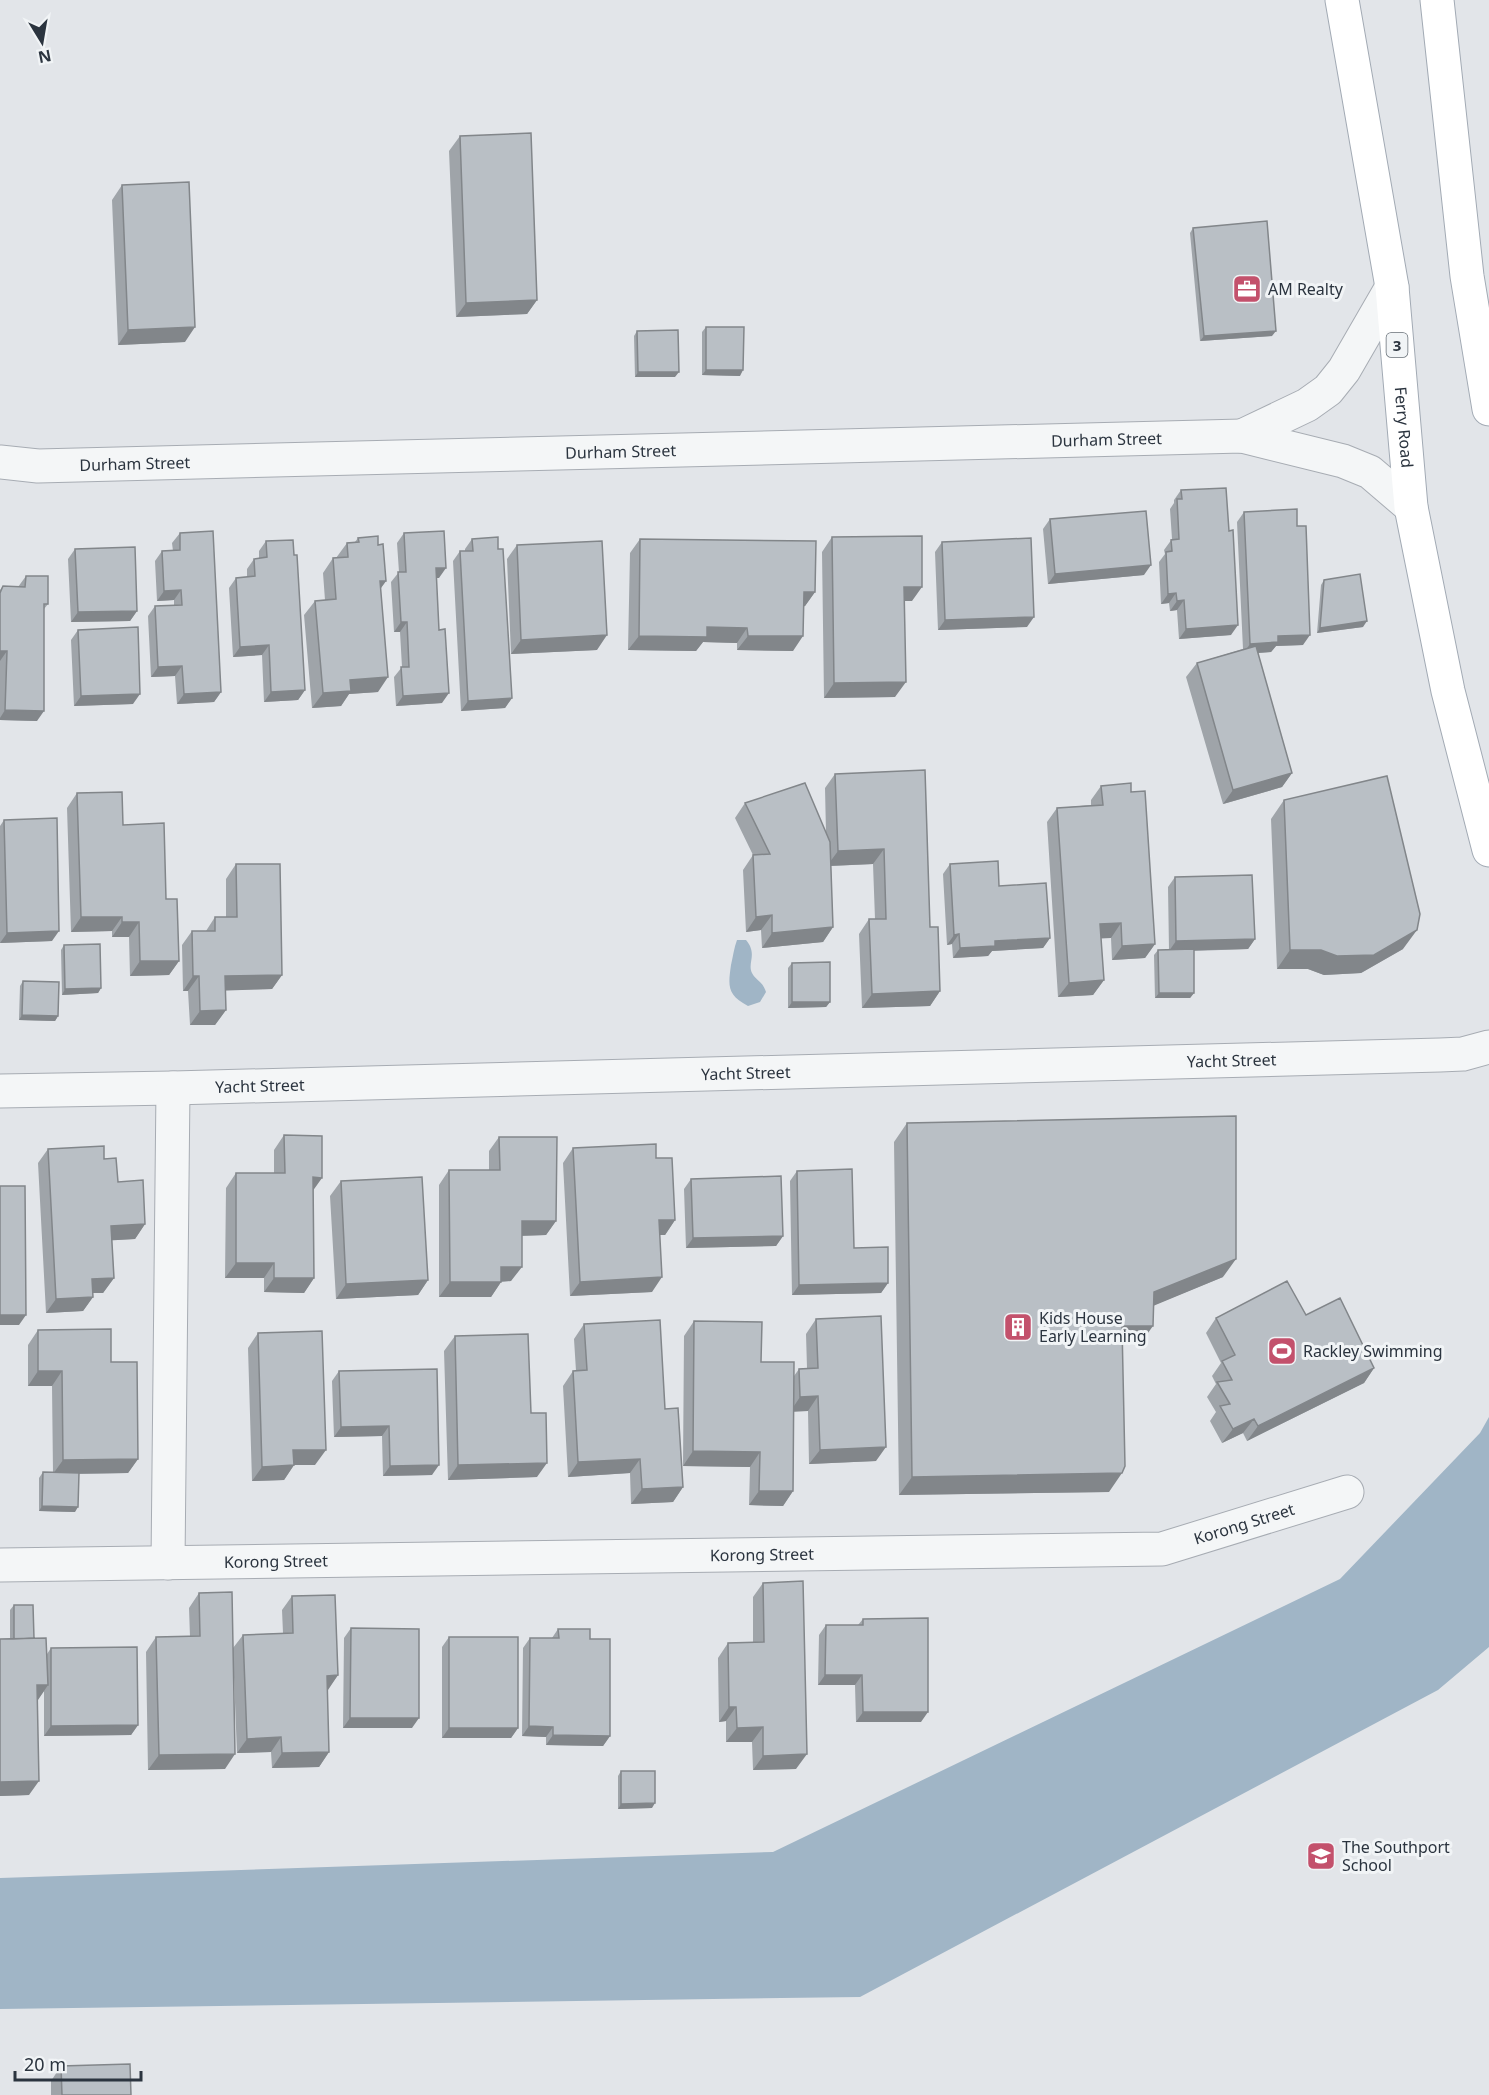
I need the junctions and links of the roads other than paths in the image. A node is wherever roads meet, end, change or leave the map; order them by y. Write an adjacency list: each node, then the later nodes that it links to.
1 (1342, 0): 3 (main road, Ferry Road / 3)
2 (1437, 0): 4 (main road)
3 (1392, 287): 5 (street, Durham Street); 7 (main road, Ferry Road / 3)
4 (1489, 409)
5 (1242, 436): 6 (street, Durham Street); 7 (street, Durham Street)
6 (0, 462)
7 (1411, 507): 8 (main road, Ferry Road / 3)
8 (1489, 850)
9 (1489, 1047): 10 (street, Yacht Street)
10 (172, 1088): 11 (street, Yacht Street); 13 (street)
11 (0, 1090)
12 (1347, 1492): 13 (street, Korong Street)
13 (168, 1563): 14 (street, Korong Street)
14 (0, 1564)

